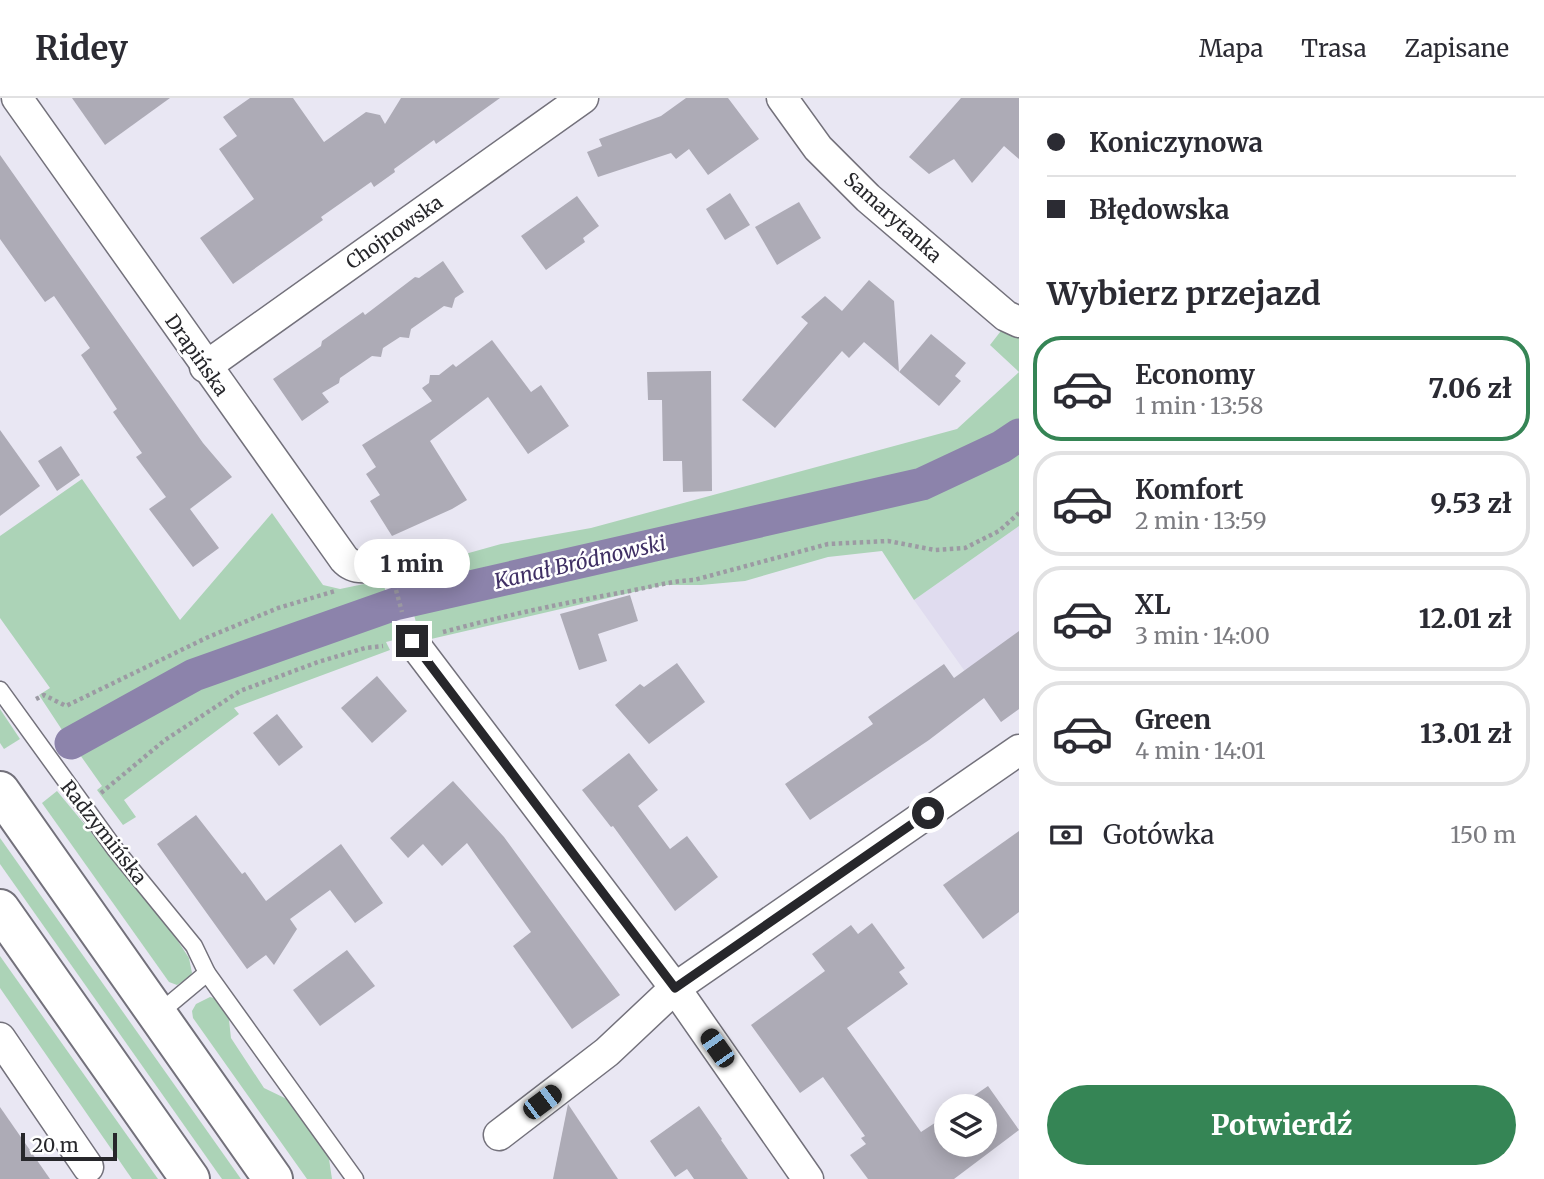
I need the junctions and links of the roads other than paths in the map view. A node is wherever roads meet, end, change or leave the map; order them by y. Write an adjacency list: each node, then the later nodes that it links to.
1 (17, 98): 5 (street, Drapińska)
2 (583, 98): 5 (street, Chojnowska)
3 (782, 98): 4 (street, Samarytanka)
4 (1019, 322)
5 (205, 367): 6 (street, Drapińska)
6 (397, 568)
7 (423, 637): 13 (street)
8 (0, 690): 12 (lane, Radzymińska)
9 (1019, 750): 13 (street)
10 (0, 791): 14 (main road)
11 (0, 909): 18 (main road)
12 (207, 973): 14 (lane); 20 (lane, Radzymińska)
13 (675, 988): 16 (street); 21 (street)
14 (158, 1014): 19 (main road)
15 (0, 1038): 17 (street)
16 (499, 1135)
17 (88, 1167)
18 (190, 1179)
19 (273, 1179)
20 (355, 1179)
21 (808, 1179)

